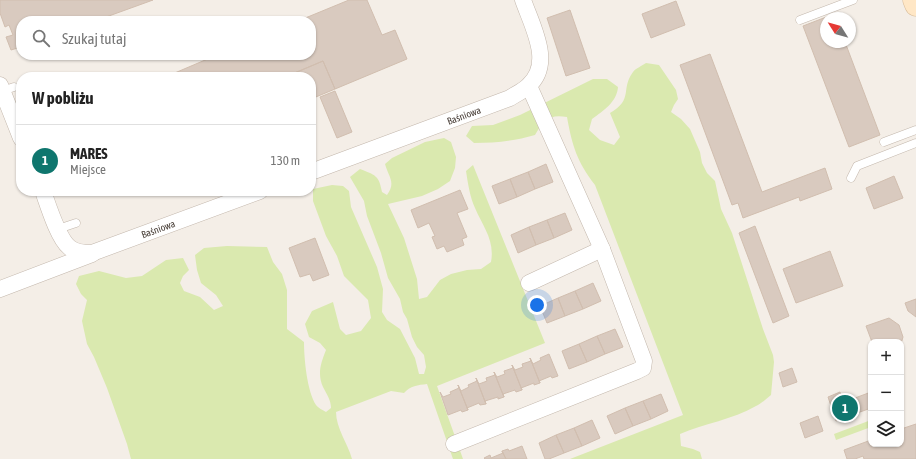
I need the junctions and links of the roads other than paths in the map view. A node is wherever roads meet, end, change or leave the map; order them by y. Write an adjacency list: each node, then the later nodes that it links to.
1 (523, 0): 6 (street, Baśniowa)
2 (853, 0): 5 (lane)
3 (914, 0): 4 (main road)
4 (916, 5)
5 (800, 20)
6 (529, 86): 12 (street, Baśniowa); 19 (street)
7 (5, 87): 8 (street)
8 (16, 122)
9 (916, 130): 10 (lane)
10 (884, 142)
11 (916, 143): 13 (lane)
12 (316, 170)
13 (851, 178)
14 (45, 196): 17 (street)
15 (247, 196): 18 (street, Baśniowa)
16 (76, 223): 17 (lane)
17 (60, 232): 18 (street, Baśniowa)
18 (110, 247): 21 (street)
19 (602, 249): 20 (street); 22 (street)
20 (529, 283)
21 (0, 289)
22 (454, 444)

